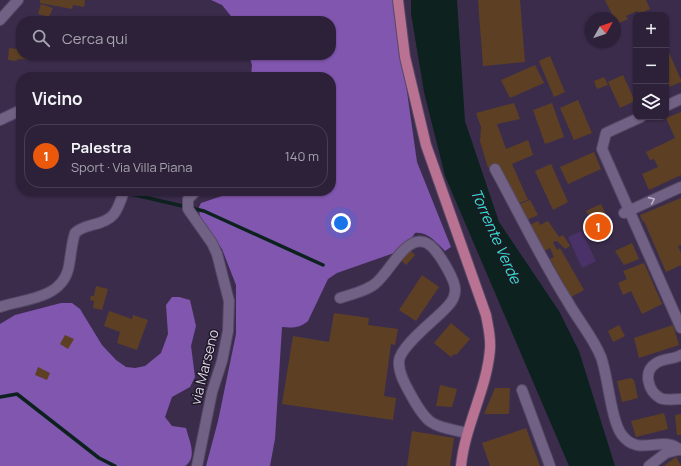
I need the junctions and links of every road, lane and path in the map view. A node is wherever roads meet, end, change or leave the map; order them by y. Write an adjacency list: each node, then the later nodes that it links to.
1 (18, 0): 3 (street)
2 (398, 0): 20 (main road)
3 (0, 20)
4 (681, 99): 5 (street)
5 (669, 105)
6 (16, 112): 7 (street)
7 (0, 120)
8 (634, 120): 13 (street)
9 (494, 169): 21 (street)
10 (681, 187): 13 (street, one-way to 10)
11 (122, 196): 15 (street)
12 (191, 196): 22 (street, via Marseno)
13 (626, 211): 16 (street)
14 (340, 298): 20 (street)
15 (0, 307)
16 (681, 328)
17 (681, 355): 19 (street)
18 (522, 390): 24 (street)
19 (681, 399)
20 (467, 433): 23 (main road)
21 (680, 449): 25 (street)
22 (197, 466)
23 (461, 466)
24 (550, 466)
25 (649, 466)

